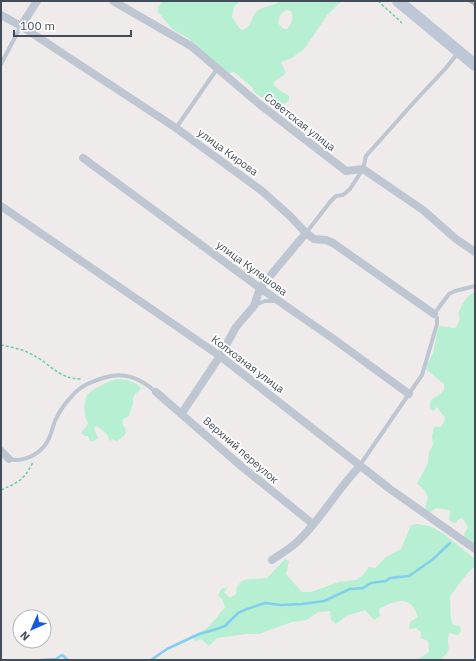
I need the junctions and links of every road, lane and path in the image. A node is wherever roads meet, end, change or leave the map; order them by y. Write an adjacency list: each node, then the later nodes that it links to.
1 (37, 1): 7 (street)
2 (113, 1): 11 (street, Советская улица)
3 (378, 1): 6 (path)
4 (398, 1): 8 (main road)
5 (1, 15): 7 (street, улица Кирова)
6 (402, 23)
7 (21, 26): 9 (lane); 12 (street, улица Кирова)
8 (459, 52): 10 (main road); 14 (lane)
9 (1, 64)
10 (475, 65)
11 (217, 69): 12 (lane); 14 (street, Советская улица)
12 (176, 128): 16 (street, улица Кирова)
13 (84, 158): 19 (street, улица Кулешова)
14 (363, 169): 16 (lane); 17 (street)
15 (1, 206): 24 (street, Колхозная улица)
16 (306, 233): 19 (street); 22 (street, улица Кирова)
17 (475, 252)
18 (475, 286): 22 (lane)
19 (260, 288): 20 (street, улица Кулешова); 21 (street)
20 (280, 302): 21 (lane); 27 (street, улица Кулешова)
21 (254, 306): 24 (street)
22 (434, 314): 27 (lane)
23 (1, 345): 25 (path)
24 (220, 356): 28 (street); 32 (street, Колхозная улица)
25 (92, 382): 26 (lane); 30 (lane)
26 (156, 392): 28 (street, Верхний переулок)
27 (409, 394): 32 (lane)
28 (182, 413): 34 (street, Верхний переулок)
29 (1, 451): 31 (street)
30 (38, 452): 31 (lane); 33 (path)
31 (9, 460)
32 (360, 466): 34 (street); 35 (street, Колхозная улица)
33 (1, 490)
34 (313, 524): 36 (street)
35 (475, 549)
36 (272, 560)

